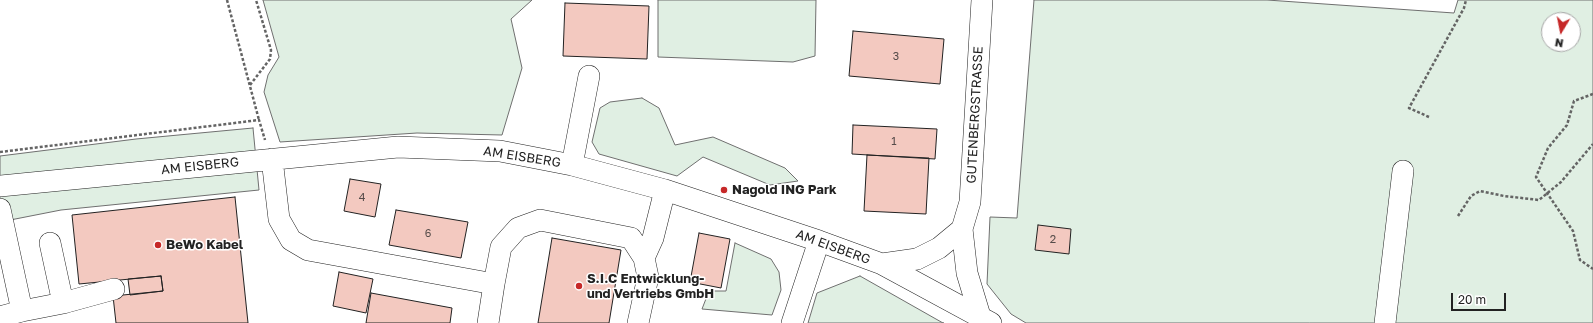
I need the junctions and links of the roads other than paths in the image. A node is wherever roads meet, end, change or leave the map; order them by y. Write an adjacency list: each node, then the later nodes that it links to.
1 (982, 0): 9 (street, GUTENBERGSTRASSE)
2 (589, 76): 4 (street)
3 (272, 159): 4 (street, AM EISBERG); 6 (street, AM EISBERG); 14 (street)
4 (572, 165): 7 (street, AM EISBERG)
5 (1404, 171): 23 (street)
6 (0, 186)
7 (665, 190): 10 (street, AM EISBERG); 12 (street)
8 (0, 209): 18 (street)
9 (962, 229): 13 (street); 19 (street, GUTENBERGSTRASSE)
10 (819, 241): 13 (street, AM EISBERG); 22 (street)
11 (50, 243): 16 (street)
12 (644, 258): 14 (street); 21 (street)
13 (882, 264): 19 (street, AM EISBERG)
14 (494, 284): 20 (street)
15 (114, 289): 16 (street)
16 (63, 303): 18 (street)
17 (0, 317): 18 (street)
18 (24, 319)
19 (985, 319)
20 (488, 323)
21 (638, 323)
22 (792, 323)
23 (1384, 323)

